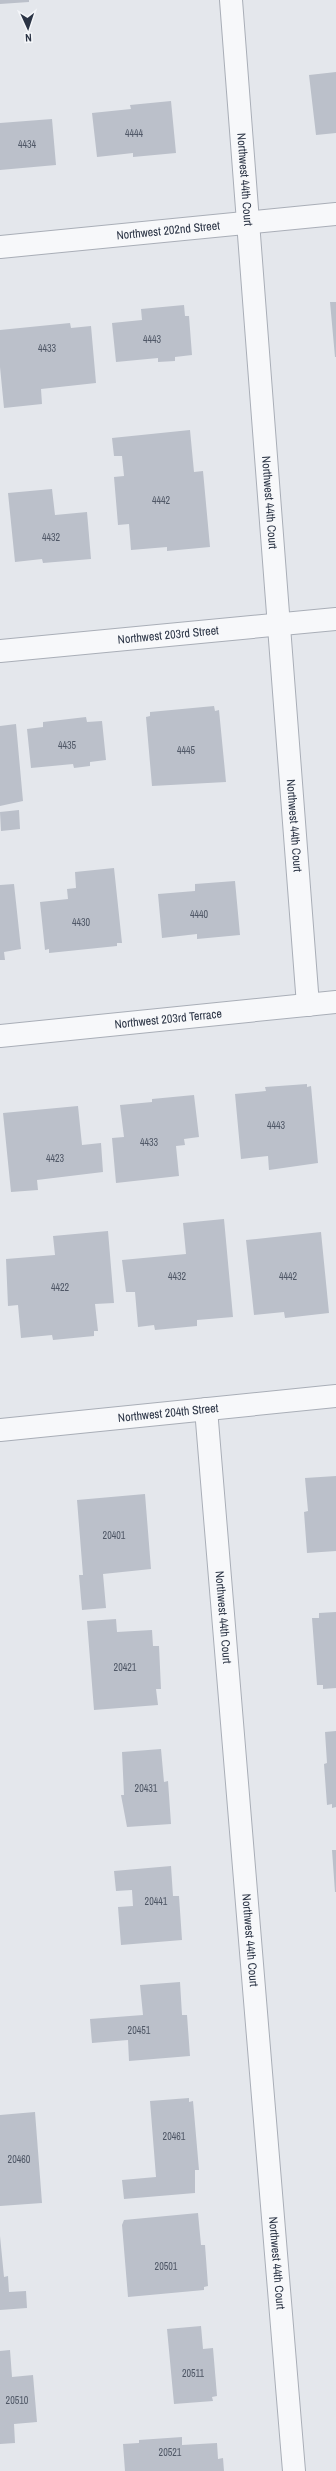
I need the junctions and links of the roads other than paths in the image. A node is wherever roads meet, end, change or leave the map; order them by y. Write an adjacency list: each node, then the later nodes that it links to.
1 (231, 0): 3 (street, Northwest 44th Court)
2 (336, 214): 3 (street, Northwest 202nd Street)
3 (248, 223): 4 (street, Northwest 202nd Street); 6 (street, Northwest 44th Court)
4 (0, 247)
5 (336, 620): 6 (street, Northwest 203rd Street)
6 (280, 625): 7 (street, Northwest 203rd Street); 9 (street, Northwest 44th Court)
7 (0, 651)
8 (336, 1002): 9 (street, Northwest 203rd Terrace)
9 (308, 1005): 10 (street, Northwest 203rd Terrace)
10 (0, 1036)
11 (336, 1396): 12 (street, Northwest 204th Street)
12 (206, 1409): 13 (street, Northwest 204th Street); 14 (street, Northwest 44th Court)
13 (0, 1430)
14 (294, 2471)

